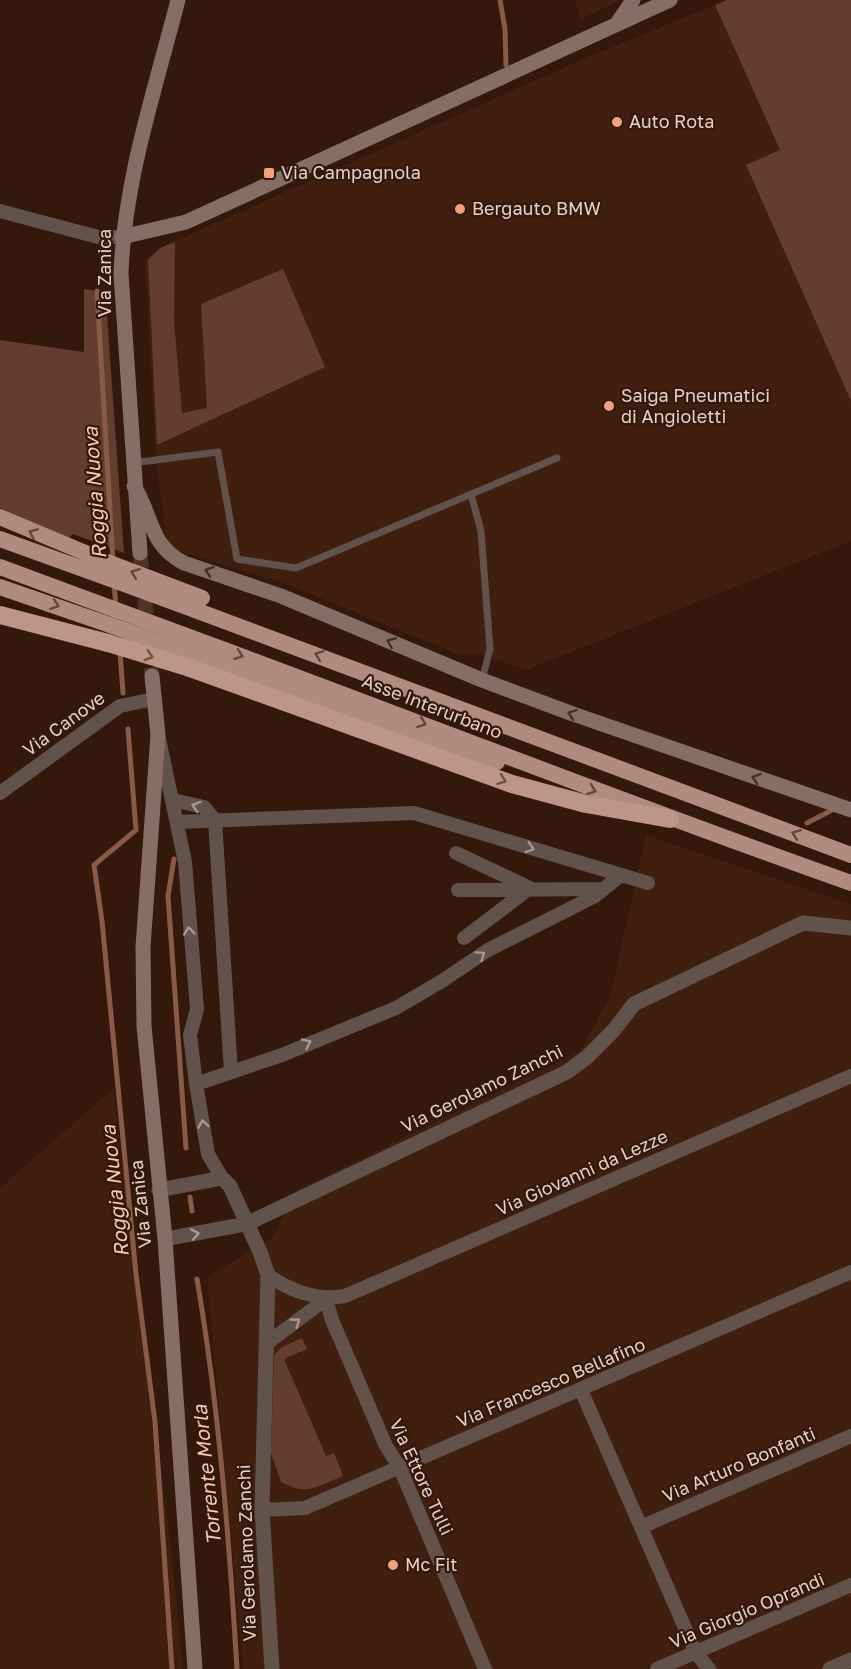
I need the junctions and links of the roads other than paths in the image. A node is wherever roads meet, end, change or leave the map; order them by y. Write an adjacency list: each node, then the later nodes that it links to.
1 (178, 0): 6 (main road, Via Zanica)
2 (633, 0): 4 (main road)
3 (670, 0): 4 (main road)
4 (616, 24): 6 (main road)
5 (0, 211): 6 (street)
6 (122, 237): 8 (main road, Via Zanica)
7 (557, 458): 10 (lane)
8 (132, 463): 9 (main road, Via Zanica); 10 (lane)
9 (134, 486): 13 (main road, Via Zanica); 21 (main road, one-way to 9)
10 (471, 494): 21 (lane)
11 (0, 517): 15 (highway, one-way to 11)
12 (0, 539): 15 (highway, Asse Interurbano)
13 (140, 553)
14 (0, 567): 18 (highway)
15 (107, 570): 31 (highway, Asse Interurbano, one-way to 15, bridge)
16 (0, 587): 18 (highway, one-way to 18)
17 (0, 615): 19 (highway, one-way to 19, bridge)
18 (109, 616): 19 (highway, bridge)
19 (186, 652): 27 (highway, one-way to 27); 27 (highway, one-way to 27)
20 (152, 676): 22 (main road, Via Zanica)
21 (482, 680): 26 (main road, one-way to 21)
22 (154, 699): 23 (main road, Via Zanica); 24 (street, Via Canove)
23 (158, 735): 25 (street, Via Zanica); 44 (main road, Via Zanica)
24 (0, 793)
25 (173, 800): 28 (street, one-way to 25); 29 (street, Via Zanica)
26 (851, 810)
27 (670, 819): 34 (highway)
28 (215, 820): 29 (street); 32 (street, one-way to 32); 40 (street)
29 (178, 822): 42 (street, Via Zanica, one-way to 29)
30 (456, 853): 35 (street)
31 (851, 855)
32 (621, 875): 33 (street); 36 (street)
33 (648, 883)
34 (851, 883)
35 (530, 888): 36 (street); 37 (street); 39 (street)
36 (603, 889): 40 (street, one-way to 36)
37 (458, 890)
38 (851, 928): 45 (street, Via Gerolamo Zanchi)
39 (464, 938)
40 (231, 1072): 42 (street)
41 (851, 1076): 49 (street, Via Giovanni da Lezze)
42 (196, 1084): 43 (street, Via Zanica, one-way to 42)
43 (222, 1178): 44 (street); 45 (street, Via Gerolamo Zanchi)
44 (159, 1190): 46 (main road, Via Zanica)
45 (246, 1224): 46 (street, Via Gerolamo Zanchi, one-way to 45); 48 (street, Via Gerolamo Zanchi)
46 (165, 1239): 59 (main road, Via Zanica)
47 (851, 1272): 51 (street, Via Francesco Bellafino)
48 (268, 1275): 49 (street); 50 (street, Via Gerolamo Zanchi)
49 (326, 1299): 50 (street, Via Giovanni da Lezze, one-way to 49); 53 (street, Via Ettore Tulli)
50 (266, 1344): 54 (street, Via Gerolamo Zanchi)
51 (581, 1390): 53 (street, Via Francesco Bellafino); 55 (street)
52 (851, 1436): 55 (street, Via Arturo Bonfanti)
53 (400, 1468): 54 (street, Via Francesco Bellafino); 61 (street, Via Ettore Tulli)
54 (262, 1510): 60 (street, Via Gerolamo Zanchi)
55 (641, 1527): 57 (street)
56 (851, 1585): 57 (street, Via Giorgio Oprandi)
57 (696, 1653): 62 (street, Via Giorgio Oprandi); 63 (street); 64 (street)
58 (851, 1660): 65 (street)
59 (195, 1669)
60 (272, 1669)
61 (485, 1669)
62 (657, 1669)
63 (697, 1669)
64 (709, 1669)
65 (830, 1669)

